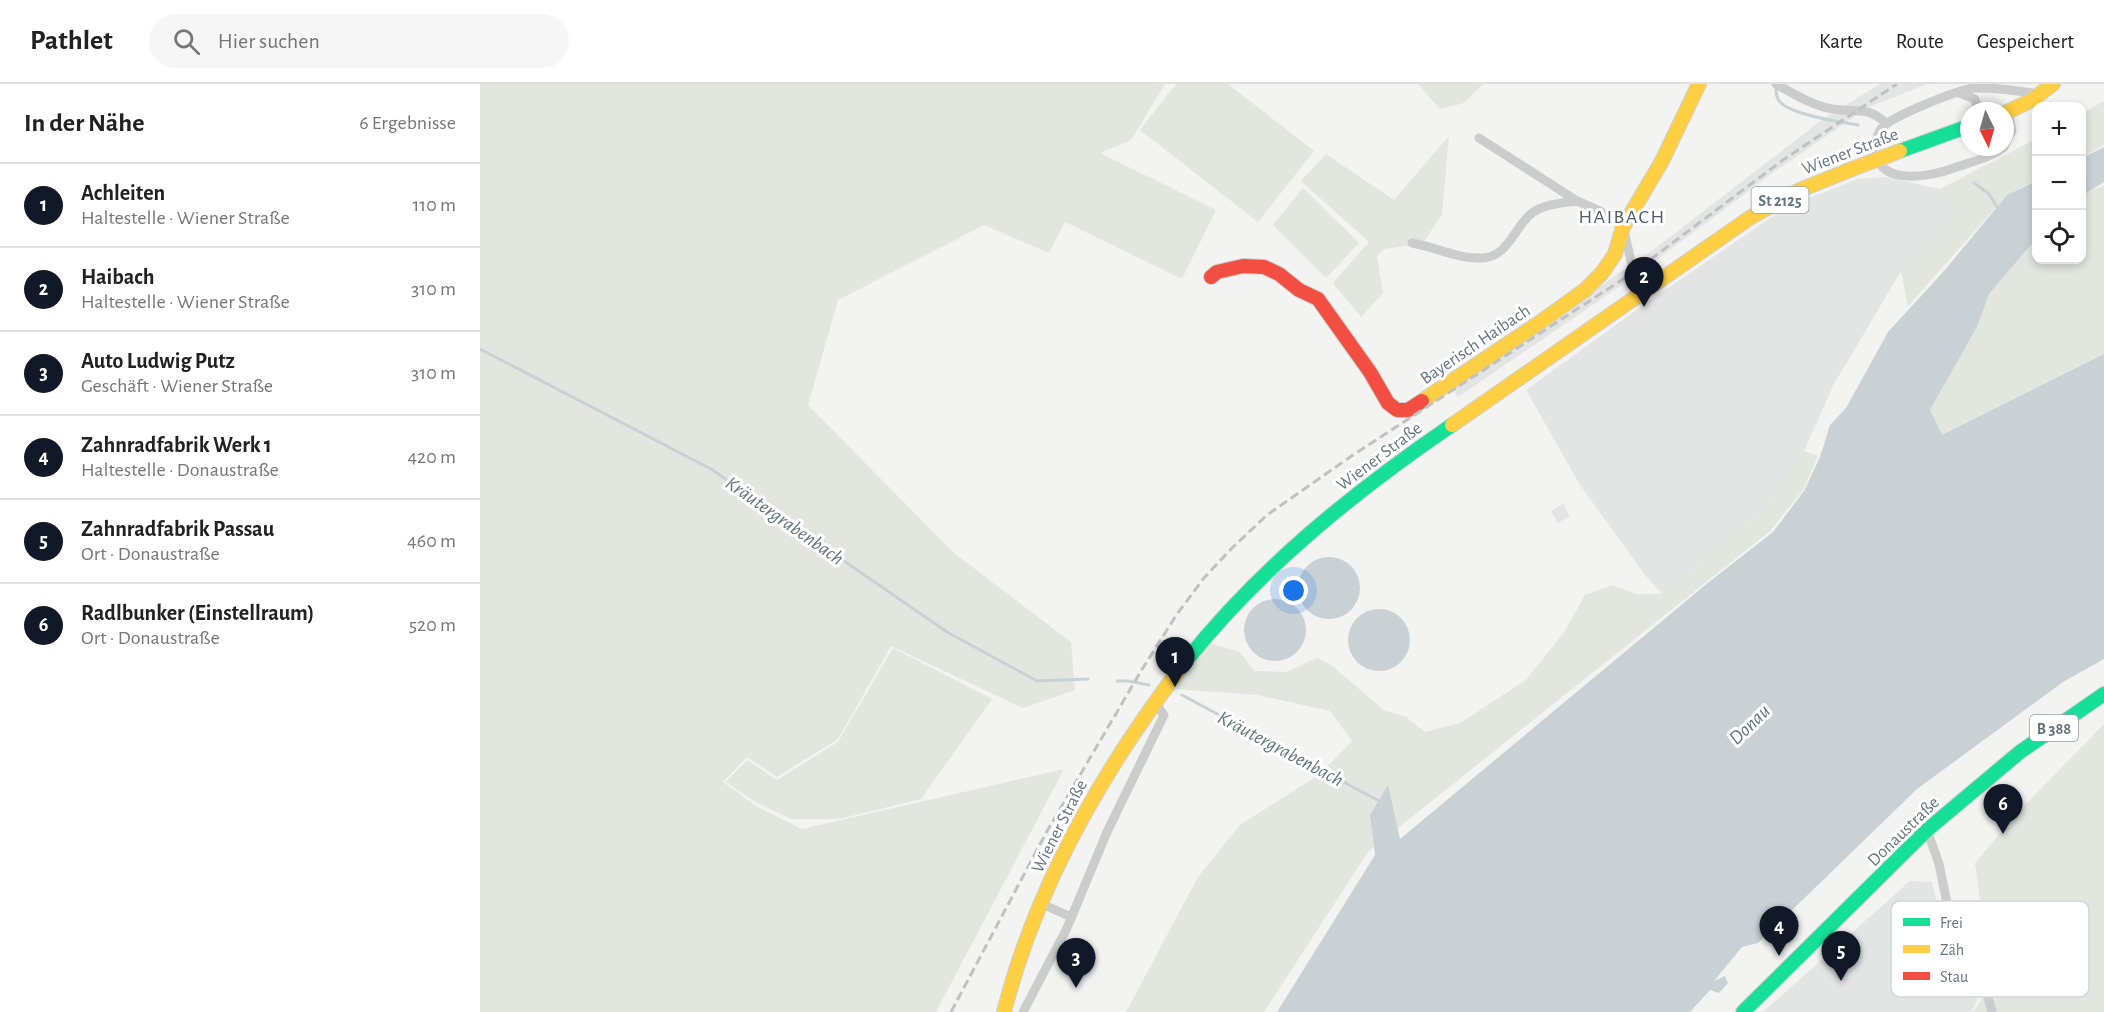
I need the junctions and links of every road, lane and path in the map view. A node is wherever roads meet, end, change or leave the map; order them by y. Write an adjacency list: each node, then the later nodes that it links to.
1 (1699, 84): 13 (main road, Bayerisch Haibach)
2 (2053, 84): 5 (main road)
3 (1782, 86): 8 (street)
4 (1957, 92): 5 (street); 6 (street); 8 (street)
5 (2041, 94): 7 (main road)
6 (1976, 102)
7 (2014, 108)
8 (1886, 123): 11 (street)
9 (1960, 129): 16 (main road, Wiener Straße / St 2125, bridge)
10 (1479, 138): 12 (street)
11 (1988, 156)
12 (1577, 201): 13 (street); 14 (street)
13 (1623, 227): 15 (main road, Bayerisch Haibach); 16 (street)
14 (1412, 243)
15 (1211, 277)
16 (1643, 293): 18 (main road, Wiener Straße / St 2125)
17 (2104, 694): 19 (main road, Donaustraße / B 388)
18 (1154, 702): 21 (main road, Wiener Straße / St 2125); 22 (street)
19 (1927, 830): 20 (street); 28 (main road, Donaustraße / B 388)
20 (1947, 901)
21 (1040, 903): 22 (street); 23 (main road, Wiener Straße / St 2125)
22 (1071, 917): 25 (street)
23 (1008, 996): 25 (street); 26 (main road, Wiener Straße / St 2125)
24 (1988, 997): 29 (street)
25 (1027, 1002): 27 (street)
26 (1004, 1012)
27 (1023, 1012)
28 (1743, 1012)
29 (1992, 1012)

